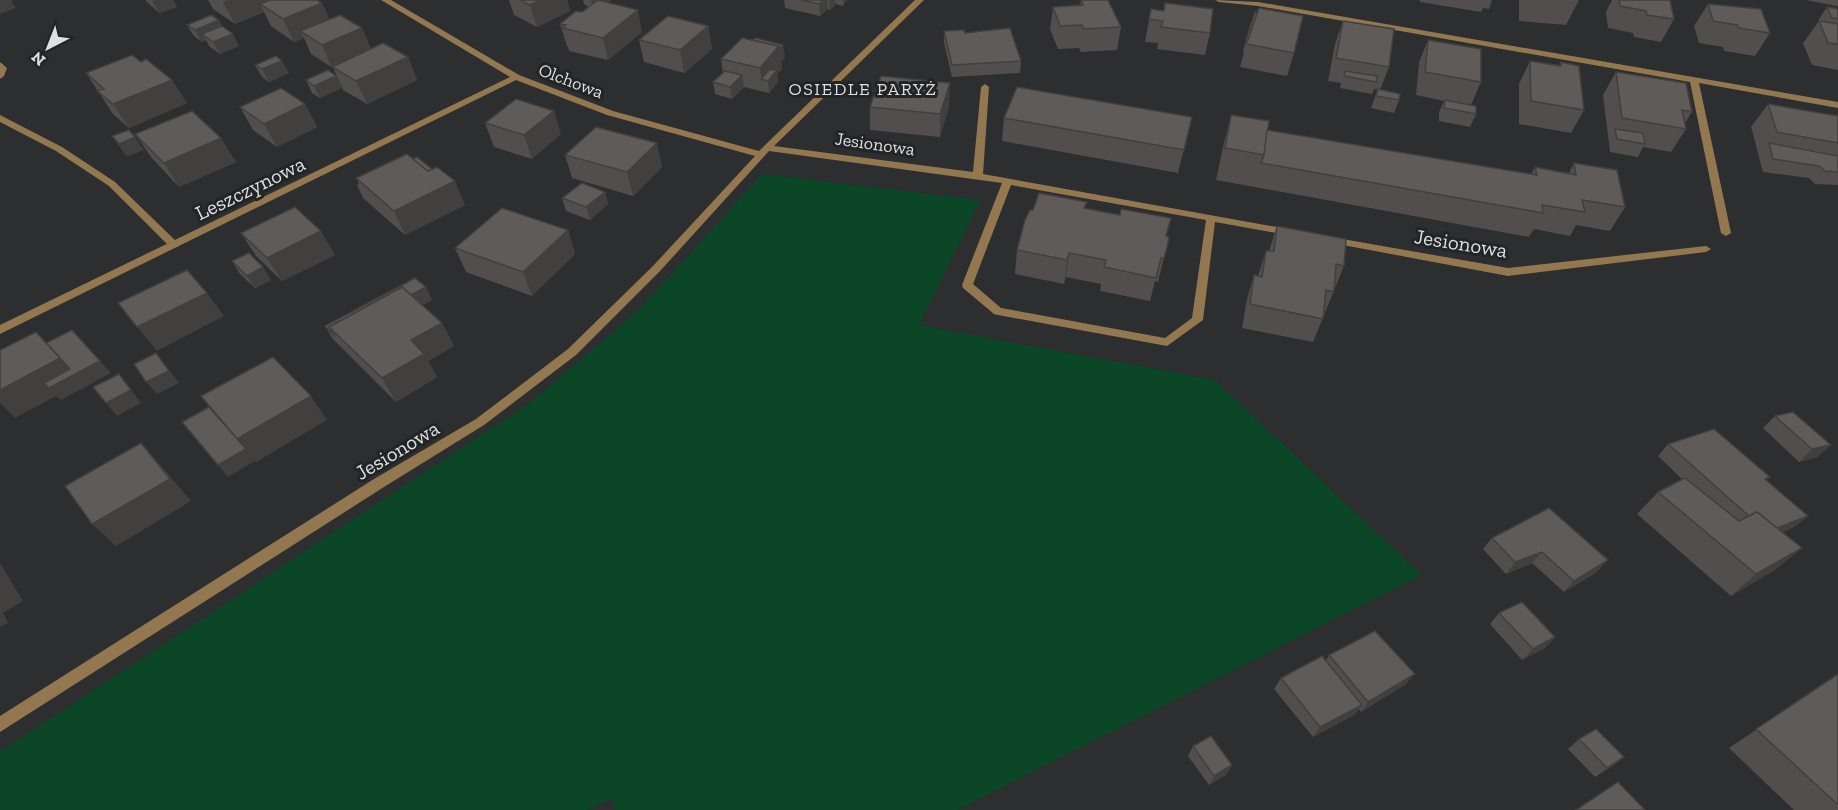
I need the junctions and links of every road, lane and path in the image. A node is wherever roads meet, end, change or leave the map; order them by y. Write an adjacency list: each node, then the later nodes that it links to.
1 (385, 0): 6 (street, Olchowa)
2 (920, 0): 11 (street, Jesionowa)
3 (1219, 0): 7 (street)
4 (0, 65): 5 (street)
5 (0, 76)
6 (516, 77): 11 (street, Olchowa); 18 (street, Leszczynowa)
7 (1694, 79): 9 (street); 15 (street)
8 (986, 87): 12 (street)
9 (1838, 105)
10 (0, 118): 18 (street)
11 (764, 151): 12 (street, Jesionowa); 21 (street, Jesionowa)
12 (978, 176): 13 (street, Jesionowa)
13 (1008, 181): 14 (street, Jesionowa); 14 (street)
14 (1211, 218): 16 (street, Jesionowa)
15 (1726, 233)
16 (1303, 235)
17 (1314, 237): 19 (street, Jesionowa)
18 (174, 245): 20 (street, Leszczynowa)
19 (1706, 249)
20 (0, 330)
21 (0, 725)

